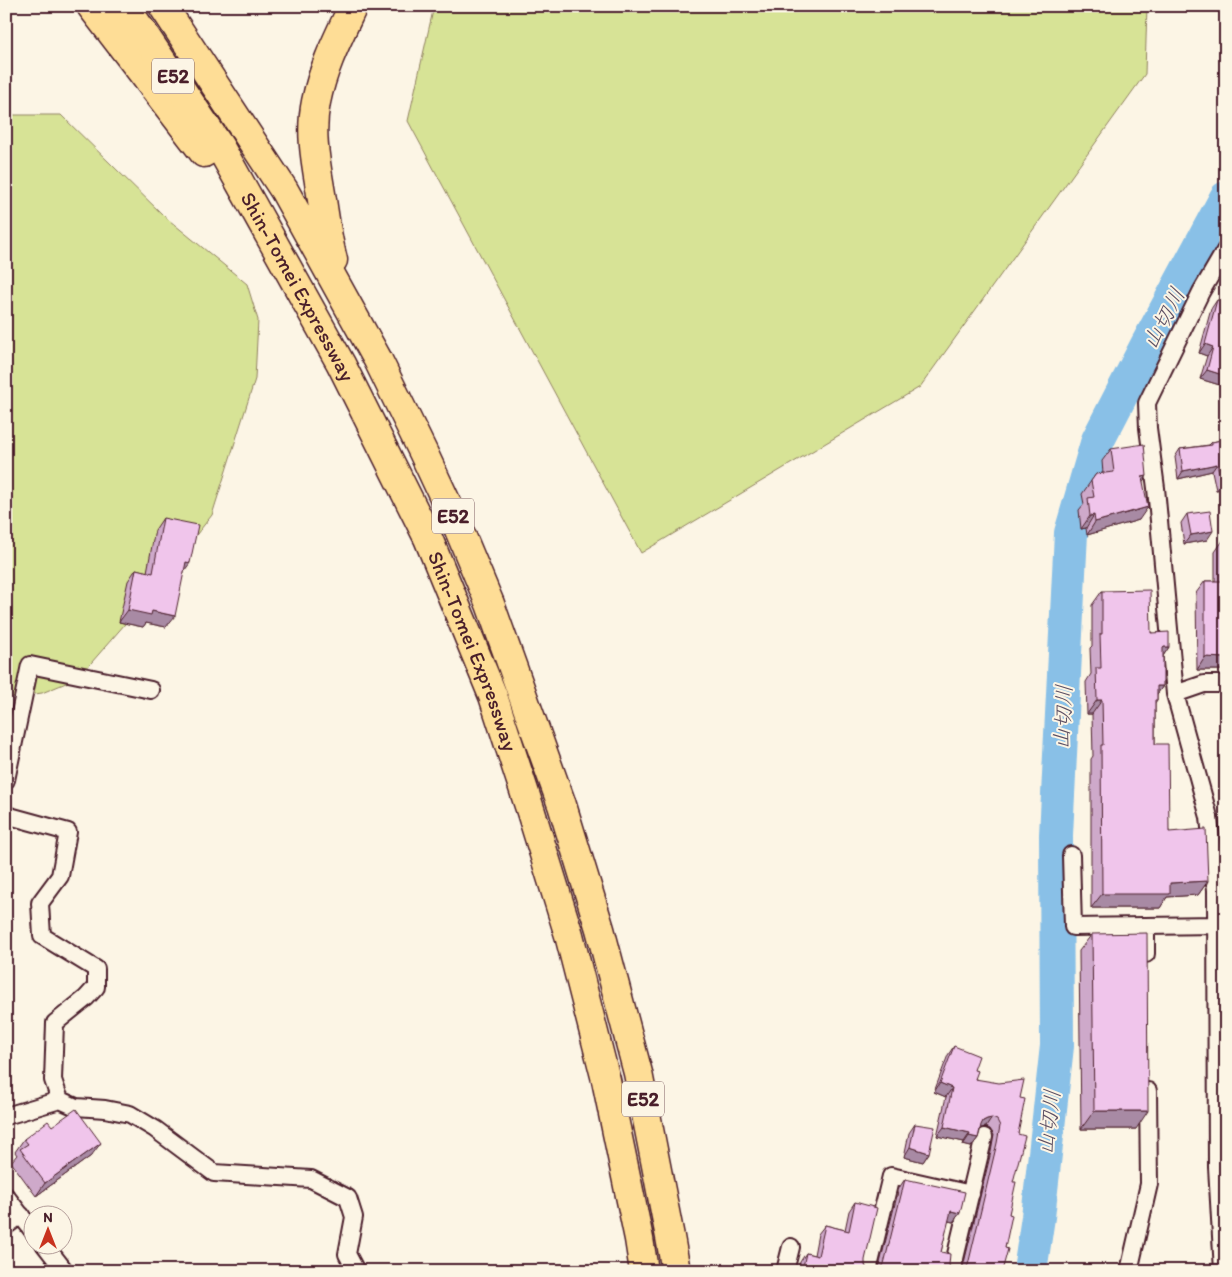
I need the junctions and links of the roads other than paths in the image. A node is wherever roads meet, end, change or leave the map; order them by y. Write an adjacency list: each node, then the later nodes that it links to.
1 (91, 6): 5 (highway)
2 (125, 6): 5 (highway, E52)
3 (163, 6): 7 (highway, Shin-Tomei Expressway / E52)
4 (353, 6): 7 (highway)
5 (212, 150): 30 (highway, Shin-Tomei Expressway / E52)
6 (1226, 249): 10 (street)
7 (341, 292): 31 (highway, Shin-Tomei Expressway / E52)
8 (1226, 684): 10 (street)
9 (151, 690): 11 (street)
10 (1175, 694): 14 (street)
11 (6, 780)
12 (6, 815): 19 (street)
13 (1071, 855): 15 (street)
14 (1217, 925): 15 (street); 16 (street)
15 (1146, 926): 17 (street)
16 (1221, 944): 36 (street)
17 (1146, 966)
18 (1148, 1075): 35 (street)
19 (60, 1100): 20 (street); 29 (street)
20 (6, 1116)
21 (984, 1137): 22 (street)
22 (971, 1194): 33 (street); 34 (street)
23 (6, 1196): 24 (street)
24 (21, 1214): 25 (street)
25 (6, 1226)
26 (791, 1247): 32 (street)
27 (52, 1254): 28 (street)
28 (65, 1271)
29 (356, 1271)
30 (644, 1271)
31 (676, 1271)
32 (785, 1271)
33 (868, 1271)
34 (952, 1271)
35 (1129, 1271)
36 (1224, 1271)

